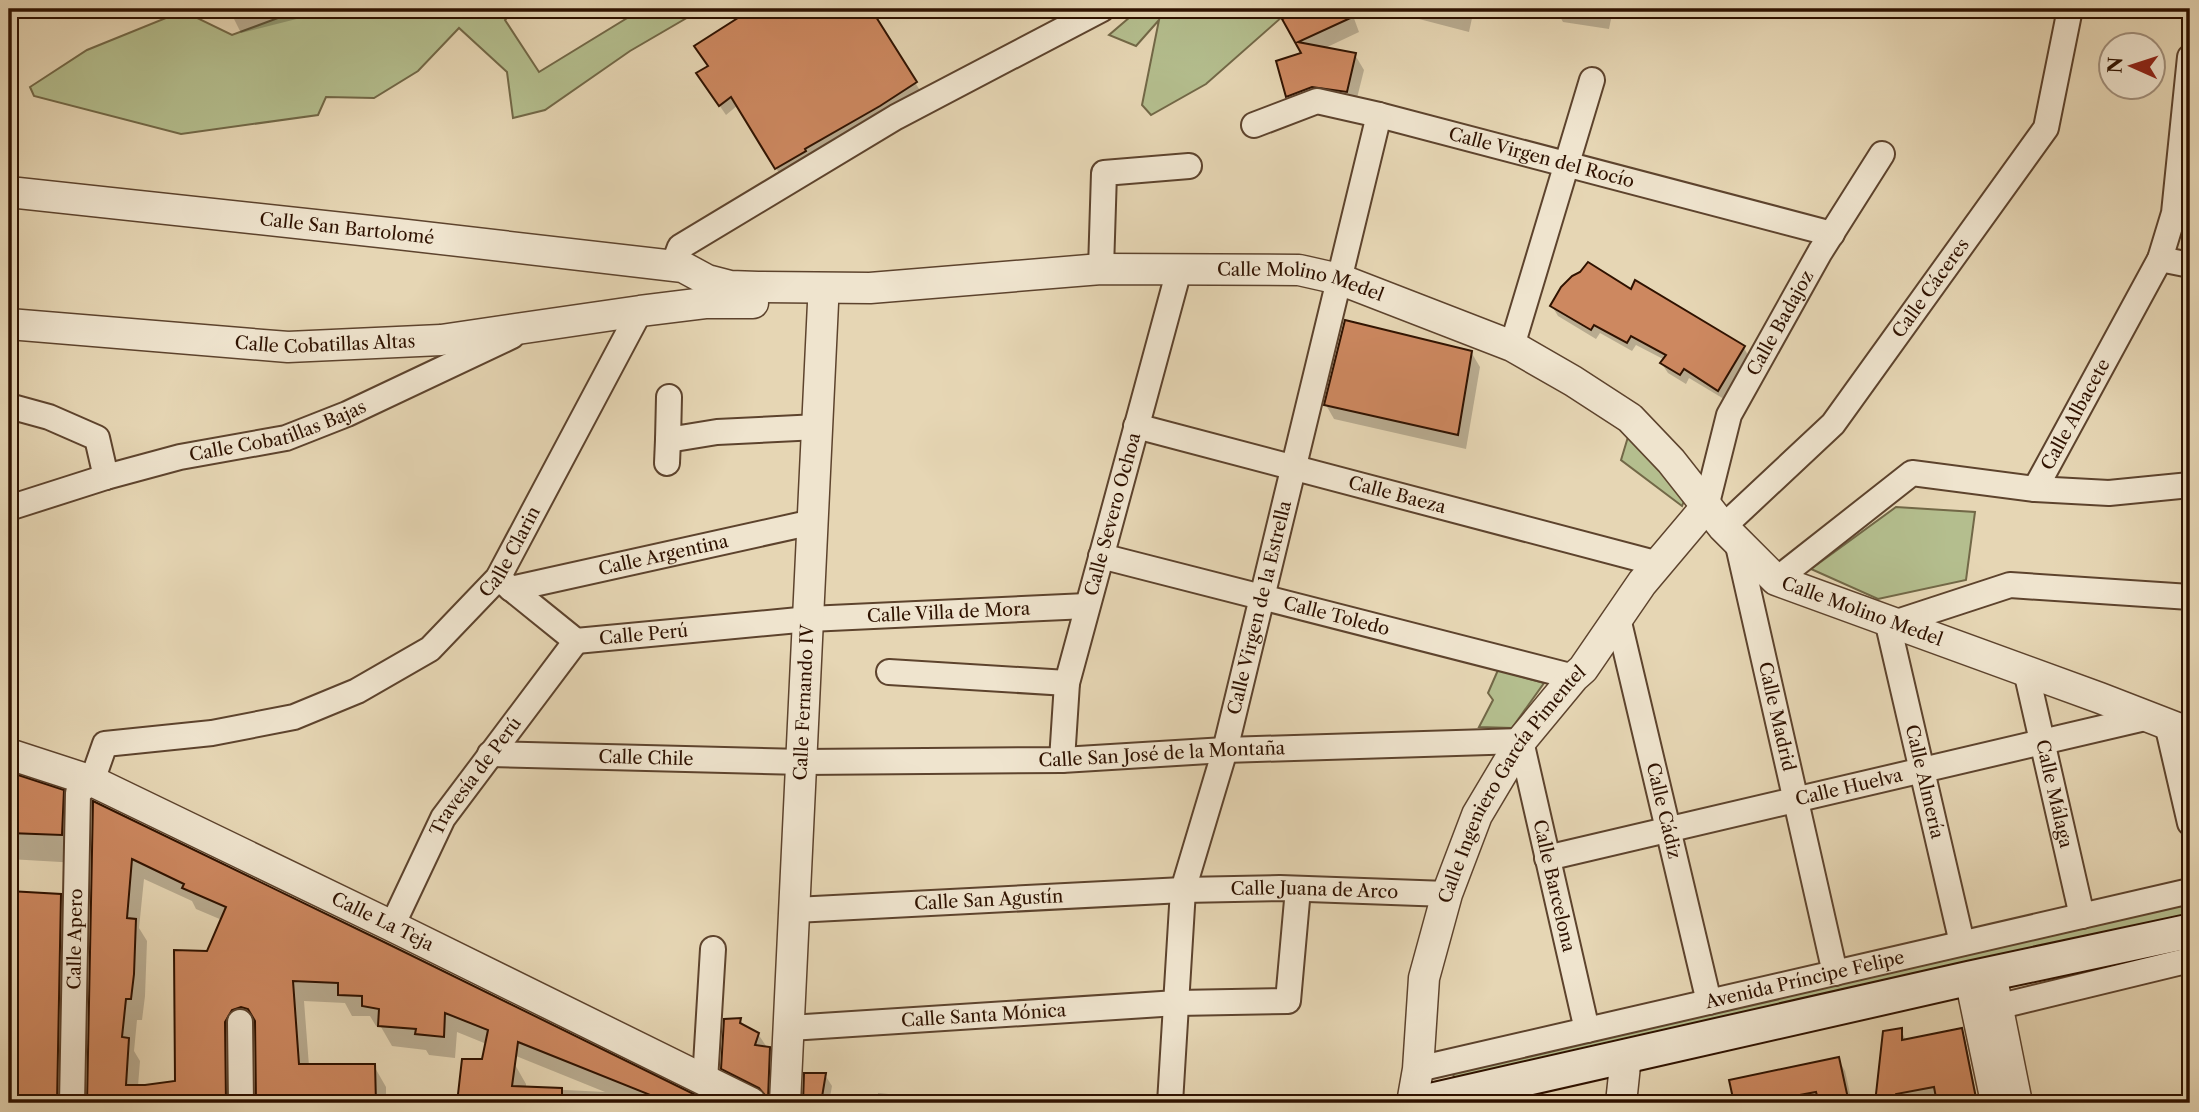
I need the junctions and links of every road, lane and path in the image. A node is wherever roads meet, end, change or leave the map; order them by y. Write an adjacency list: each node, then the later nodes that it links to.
1 (1102, 9): 14 (street)
2 (2070, 9): 34 (street, Calle Cáceres)
3 (2190, 57): 12 (street, Calle Albacete)
4 (1592, 80): 8 (street)
5 (1379, 115): 6 (street, Calle Virgen del Rocío); 8 (street, Calle Virgen del Rocío); 17 (street, Calle Virgen de la Estrella)
6 (1254, 125)
7 (1882, 154): 11 (street, Calle Badajoz)
8 (1566, 164): 11 (street, Calle Virgen del Rocío); 23 (street)
9 (1189, 166): 15 (street)
10 (9, 192): 14 (street, Calle San Bartolomé)
11 (1832, 234): 34 (street, Calle Badajoz)
12 (2160, 258): 13 (street); 31 (street, Calle Albacete)
13 (2190, 265)
14 (683, 267): 18 (street, Calle Molino Medel)
15 (1101, 269): 16 (street, Calle Molino Medel); 18 (street, Calle Molino Medel)
16 (1178, 270): 17 (street, Calle Molino Medel); 26 (street, Calle Severo Ochoa)
17 (1339, 279): 23 (street, Calle Molino Medel); 28 (street, Calle Virgen de la Estrella)
18 (870, 288): 19 (street)
19 (823, 303): 20 (street); 27 (street, Calle Fernando IV)
20 (640, 311): 22 (street, Calle Cobatillas Altas); 38 (street, Calle Clarin)
21 (9, 324): 22 (street, Calle Cobatillas Altas)
22 (535, 325): 29 (street, Calle Cobatillas Bajas)
23 (1512, 346): 34 (street, Calle Molino Medel)
24 (669, 397): 27 (street)
25 (9, 406): 29 (street)
26 (1136, 426): 28 (street, Calle Baeza); 35 (street, Calle Severo Ochoa)
27 (818, 427): 33 (street, Calle Fernando IV)
28 (1293, 466): 36 (street, Calle Baeza); 39 (street, Calle Virgen de la Estrella)
29 (106, 477): 32 (street, Calle Cobatillas Bajas)
30 (2190, 485): 31 (street)
31 (2035, 489): 37 (street, Calle Albacete)
32 (9, 508)
33 (813, 522): 38 (street, Calle Argentina); 43 (street, Calle Fernando IV)
34 (1722, 525): 36 (street, Calle Ingeniero García Pimentel); 37 (street, Calle Molino Medel); 60 (street, Calle Madrid)
35 (1101, 556): 39 (street, Calle Toledo); 41 (street, Calle Severo Ochoa)
36 (1659, 564): 42 (street, Calle Ingeniero García Pimentel)
37 (1776, 580): 44 (street, Calle Molino Medel)
38 (505, 584): 45 (street, Calle Perú); 59 (street, Calle Clarin)
39 (1263, 596): 48 (street, Calle Toledo); 53 (street, Calle Virgen de la Estrella)
40 (2190, 597): 44 (street)
41 (1087, 606): 43 (street, Calle Villa de Mora); 49 (street, Calle Severo Ochoa)
42 (1618, 618): 48 (street, Calle Ingeniero García Pimentel); 62 (street, Calle Cádiz)
43 (809, 619): 45 (street, Calle Perú); 57 (street, Calle Fernando IV)
44 (1890, 622): 46 (street, Calle Molino Medel); 58 (street, Calle Almería)
45 (576, 641): 55 (street, Travesía de Perú)
46 (2026, 671): 50 (street, Calle Molino Medel); 52 (street, Calle Málaga)
47 (889, 672): 49 (street)
48 (1574, 677): 51 (street, Calle Ingeniero García Pimentel)
49 (1067, 683): 56 (street, Calle Severo Ochoa)
50 (2169, 725): 52 (street, Calle Huelva); 61 (street)
51 (1521, 741): 53 (street, Calle San José de la Montaña); 63 (street, Calle Barcelona); 67 (street, Calle Ingeniero García Pimentel)
52 (2042, 743): 58 (street, Calle Huelva); 69 (street, Calle Málaga)
53 (1225, 750): 56 (street, Calle San José de la Montaña); 65 (street, Calle Virgen de la Estrella)
54 (9, 754): 59 (street, Calle La Teja)
55 (490, 754): 57 (street, Calle Chile); 70 (street, Travesía de Perú)
56 (1062, 760): 57 (street, Calle San José de la Montaña)
57 (803, 762): 68 (street, Calle Fernando IV)
58 (1921, 771): 60 (street, Calle Huelva); 72 (street, Calle Almería)
59 (92, 780): 70 (street, Calle La Teja); 87 (street, Calle Apero)
60 (1796, 800): 62 (street, Calle Huelva); 76 (street, Calle Madrid)
61 (2190, 823)
62 (1668, 829): 63 (street, Calle Huelva); 78 (street, Calle Cádiz)
63 (1547, 858): 83 (street, Calle Barcelona)
64 (1298, 889): 65 (street, Calle Juana de Arco); 67 (street, Calle Juana de Arco); 79 (street, Calle Santa Mónica)
65 (1183, 890): 68 (street, Calle San Agustín); 79 (street, Calle Virgen de la Estrella)
66 (2190, 891): 69 (street, Avenida Príncipe Felipe)
67 (1447, 894): 85 (street, Calle Ingeniero García Pimentel)
68 (795, 910): 82 (street, Calle Fernando IV)
69 (2082, 916): 72 (street, Avenida Príncipe Felipe)
70 (392, 926): 86 (street, Calle La Teja)
71 (2190, 931): 74 (main road, Avenida Príncipe Felipe)
72 (1962, 943): 76 (street, Avenida Príncipe Felipe)
73 (713, 949): 86 (street)
74 (2155, 953): 75 (street, Avenida Príncipe Felipe); 77 (main road, Avenida Príncipe Felipe); 80 (street, Avenida Príncipe Felipe)
75 (2190, 960)
76 (1835, 973): 78 (street, Avenida Príncipe Felipe)
77 (1981, 976): 80 (street); 84 (main road, Avenida Príncipe Felipe)
78 (1709, 1002): 83 (street, Avenida Príncipe Felipe)
79 (1177, 1003): 82 (street, Calle Santa Mónica); 91 (street, Calle Virgen de la Estrella)
80 (1988, 1009): 95 (street); 96 (street)
81 (240, 1022): 88 (street)
82 (790, 1028): 90 (street, Calle Fernando IV)
83 (1587, 1030): 85 (street, Avenida Príncipe Felipe)
84 (1626, 1056): 93 (main road, Avenida Príncipe Felipe); 94 (street)
85 (1418, 1069): 92 (street, Calle Ingeniero García Pimentel)
86 (705, 1081): 89 (street, Calle La Teja)
87 (72, 1103)
88 (241, 1103)
89 (751, 1103)
90 (785, 1103)
91 (1170, 1103)
92 (1412, 1103)
93 (1419, 1103)
94 (1621, 1103)
95 (1996, 1103)
96 (2017, 1103)

